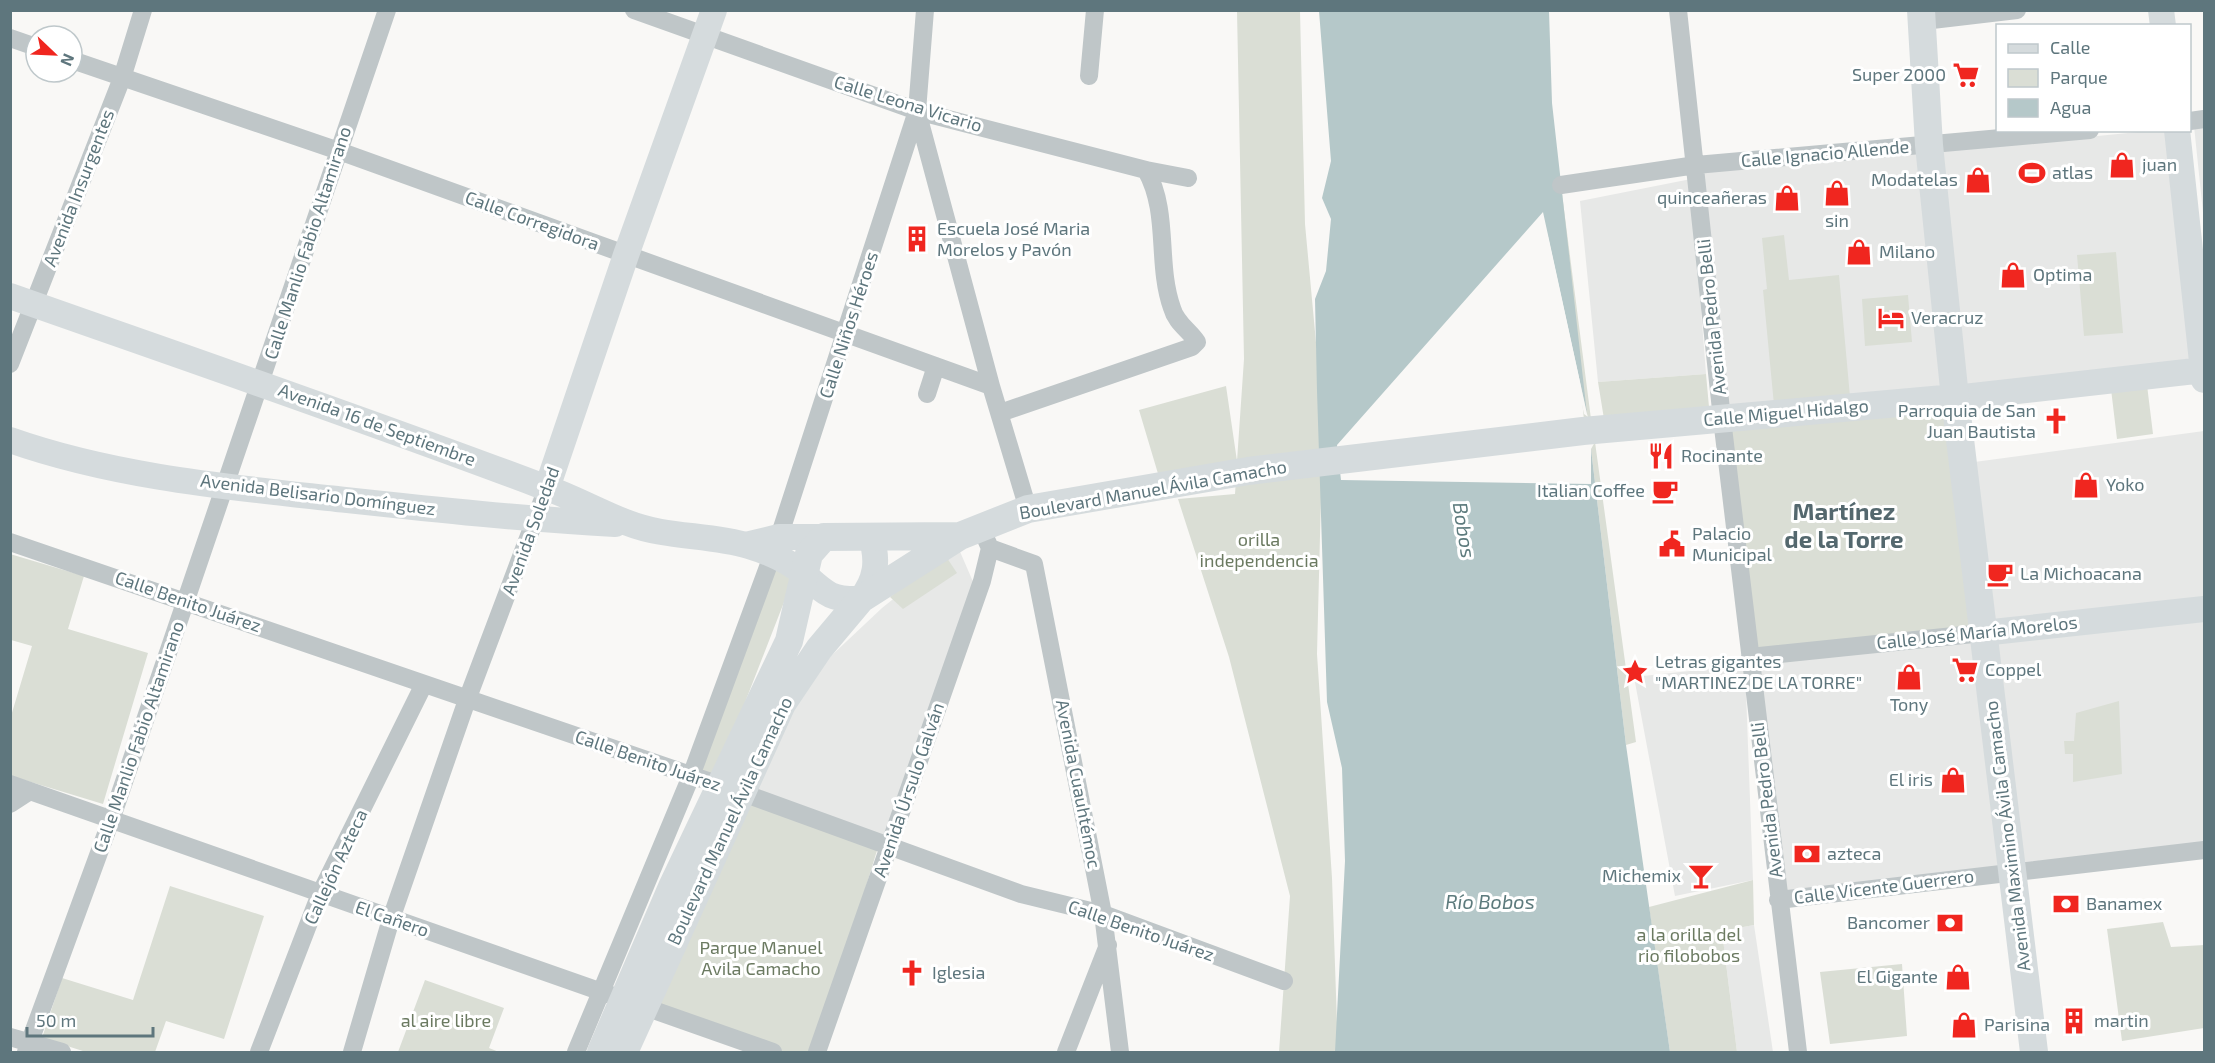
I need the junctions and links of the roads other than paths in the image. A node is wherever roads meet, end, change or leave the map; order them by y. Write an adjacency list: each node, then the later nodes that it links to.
1 (143, 10): 13 (street, Avenida Insurgentes)
2 (387, 10): 18 (street, Calle Manlio Fabio Altamirano)
3 (634, 10): 10 (street, Calle Leona Vicario)
4 (714, 10): 10 (main road, Avenida Soledad)
5 (925, 10): 14 (street)
6 (1095, 10): 12 (street)
7 (1678, 10): 19 (street, Avenida Pedro Belli)
8 (2017, 10): 9 (street)
9 (1922, 17): 17 (main road, Avenida Maximino Ávila Camacho)
10 (705, 36): 14 (street, Calle Leona Vicario); 23 (main road, Avenida Soledad)
11 (84, 64): 13 (street, Calle Corregidora)
12 (1089, 76)
13 (122, 78): 18 (street, Calle Corregidora); 24 (street, Avenida Insurgentes)
14 (917, 111): 20 (street, Calle Leona Vicario); 25 (street, Calle Niños Héroes); 30 (street)
15 (2069, 132): 17 (street, Calle Ignacio Allende)
16 (2177, 132): 28 (main road)
17 (1929, 145): 19 (street, Calle Ignacio Allende); 32 (main road, Avenida Maximino Ávila Camacho)
18 (339, 151): 23 (street, Calle Corregidora); 29 (street, Calle Manlio Fabio Altamirano)
19 (1696, 165): 22 (street, Calle Ignacio Allende); 34 (street, Avenida Pedro Belli)
20 (1146, 170): 21 (street, Calle Leona Vicario); 33 (street)
21 (1188, 178)
22 (1562, 185)
23 (626, 255): 25 (street, Calle Corregidora); 38 (main road, Avenida Soledad)
24 (22, 300): 26 (street, Avenida Insurgentes); 29 (main road, Avenida 16 de Septiembre)
25 (846, 333): 27 (street, Calle Corregidora); 46 (street, Calle Niños Héroes)
26 (10, 364)
27 (936, 366): 30 (street, Calle Corregidora); 31 (street)
28 (2204, 373): 32 (main road, Calle Miguel Hidalgo)
29 (262, 383): 37 (street, Calle Manlio Fabio Altamirano); 38 (main road, Avenida 16 de Septiembre)
30 (991, 386): 33 (street)
31 (927, 394)
32 (1955, 398): 34 (main road, Calle Miguel Hidalgo); 51 (main road, Avenida Maximino Ávila Camacho)
33 (1000, 413): 39 (street)
34 (1722, 420): 35 (main road, Calle Miguel Hidalgo); 52 (street, Avenida Pedro Belli)
35 (1583, 431): 39 (main road, Boulevard Manuel Ávila Camacho)
36 (10, 440): 37 (main road, Avenida Belisario Domínguez)
37 (226, 487): 40 (main road, Avenida Belisario Domínguez); 49 (street, Calle Manlio Fabio Altamirano)
38 (547, 488): 40 (street, Avenida Soledad); 41 (main road, Avenida 16 de Septiembre)
39 (1028, 509): 44 (main road, Boulevard Manuel Ávila Camacho)
40 (537, 520): 41 (main road, Avenida Belisario Domínguez); 54 (street, Avenida Soledad)
41 (630, 524): 46 (main road, Avenida 16 de Septiembre)
42 (824, 537): 43 (main road, Avenida 16 de Septiembre); 46 (main road, Avenida 16 de Septiembre); 47 (main road, Boulevard Manuel Ávila Camacho)
43 (871, 537): 44 (main road, Avenida 16 de Septiembre); 48 (main road)
44 (977, 537): 48 (main road, Boulevard Manuel Ávila Camacho); 61 (street, Avenida Úrsulo Galván); 66 (street, Avenida Cuauhtémoc)
45 (11, 544): 49 (street, Calle Benito Juárez)
46 (776, 546): 47 (main road, Avenida 16 de Septiembre); 55 (street, Calle Niños Héroes)
47 (805, 575): 48 (main road); 57 (main road, Boulevard Manuel Ávila Camacho)
48 (861, 599): 57 (main road, Boulevard Manuel Ávila Camacho)
49 (186, 601): 53 (street, Calle Benito Juárez); 60 (street, Calle Manlio Fabio Altamirano)
50 (2205, 609): 51 (main road, Calle José María Morelos)
51 (1983, 633): 52 (street, Calle José María Morelos); 63 (main road, Avenida Maximino Ávila Camacho)
52 (1750, 657): 65 (street, Avenida Pedro Belli)
53 (423, 686): 54 (street, Calle Benito Juárez); 64 (street, Callejón Azteca)
54 (467, 700): 55 (street, Calle Benito Juárez); 67 (street, Avenida Soledad)
55 (691, 776): 57 (street, Calle Benito Juárez); 70 (street, Calle Niños Héroes)
56 (10, 784): 58 (street, El Cañero)
57 (731, 789): 61 (street, Calle Benito Juárez); 70 (main road, Boulevard Manuel Ávila Camacho)
58 (30, 791): 59 (street); 60 (street, El Cañero)
59 (10, 804)
60 (111, 820): 64 (street, El Cañero); 72 (street, Calle Manlio Fabio Altamirano)
61 (889, 846): 66 (street, Calle Benito Juárez); 80 (street, Avenida Úrsulo Galván)
62 (2205, 850): 63 (street, Calle Vicente Guerrero)
63 (2012, 873): 65 (street, Calle Vicente Guerrero); 84 (main road, Avenida Maximino Ávila Camacho)
64 (320, 894): 67 (street, El Cañero); 74 (street, Callejón Azteca)
65 (1778, 900): 83 (street, Avenida Pedro Belli)
66 (1103, 915): 68 (street, Avenida Cuauhtémoc); 69 (street, Calle Benito Juárez)
67 (391, 919): 70 (street, El Cañero); 75 (street, Avenida Soledad)
68 (1108, 945): 81 (street); 82 (street, Avenida Cuauhtémoc)
69 (1284, 981)
70 (622, 1000): 76 (street, Calle Niños Héroes); 77 (main road, Boulevard Manuel Ávila Camacho); 78 (main road, Boulevard Manuel Ávila Camacho); 79 (street, El Cañero)
71 (10, 1037): 72 (street)
72 (27, 1047): 73 (street)
73 (62, 1053)
74 (260, 1053)
75 (352, 1053)
76 (576, 1053)
77 (601, 1053)
78 (624, 1053)
79 (773, 1053)
80 (817, 1053)
81 (1066, 1053)
82 (1120, 1053)
83 (1798, 1053)
84 (2034, 1053)

